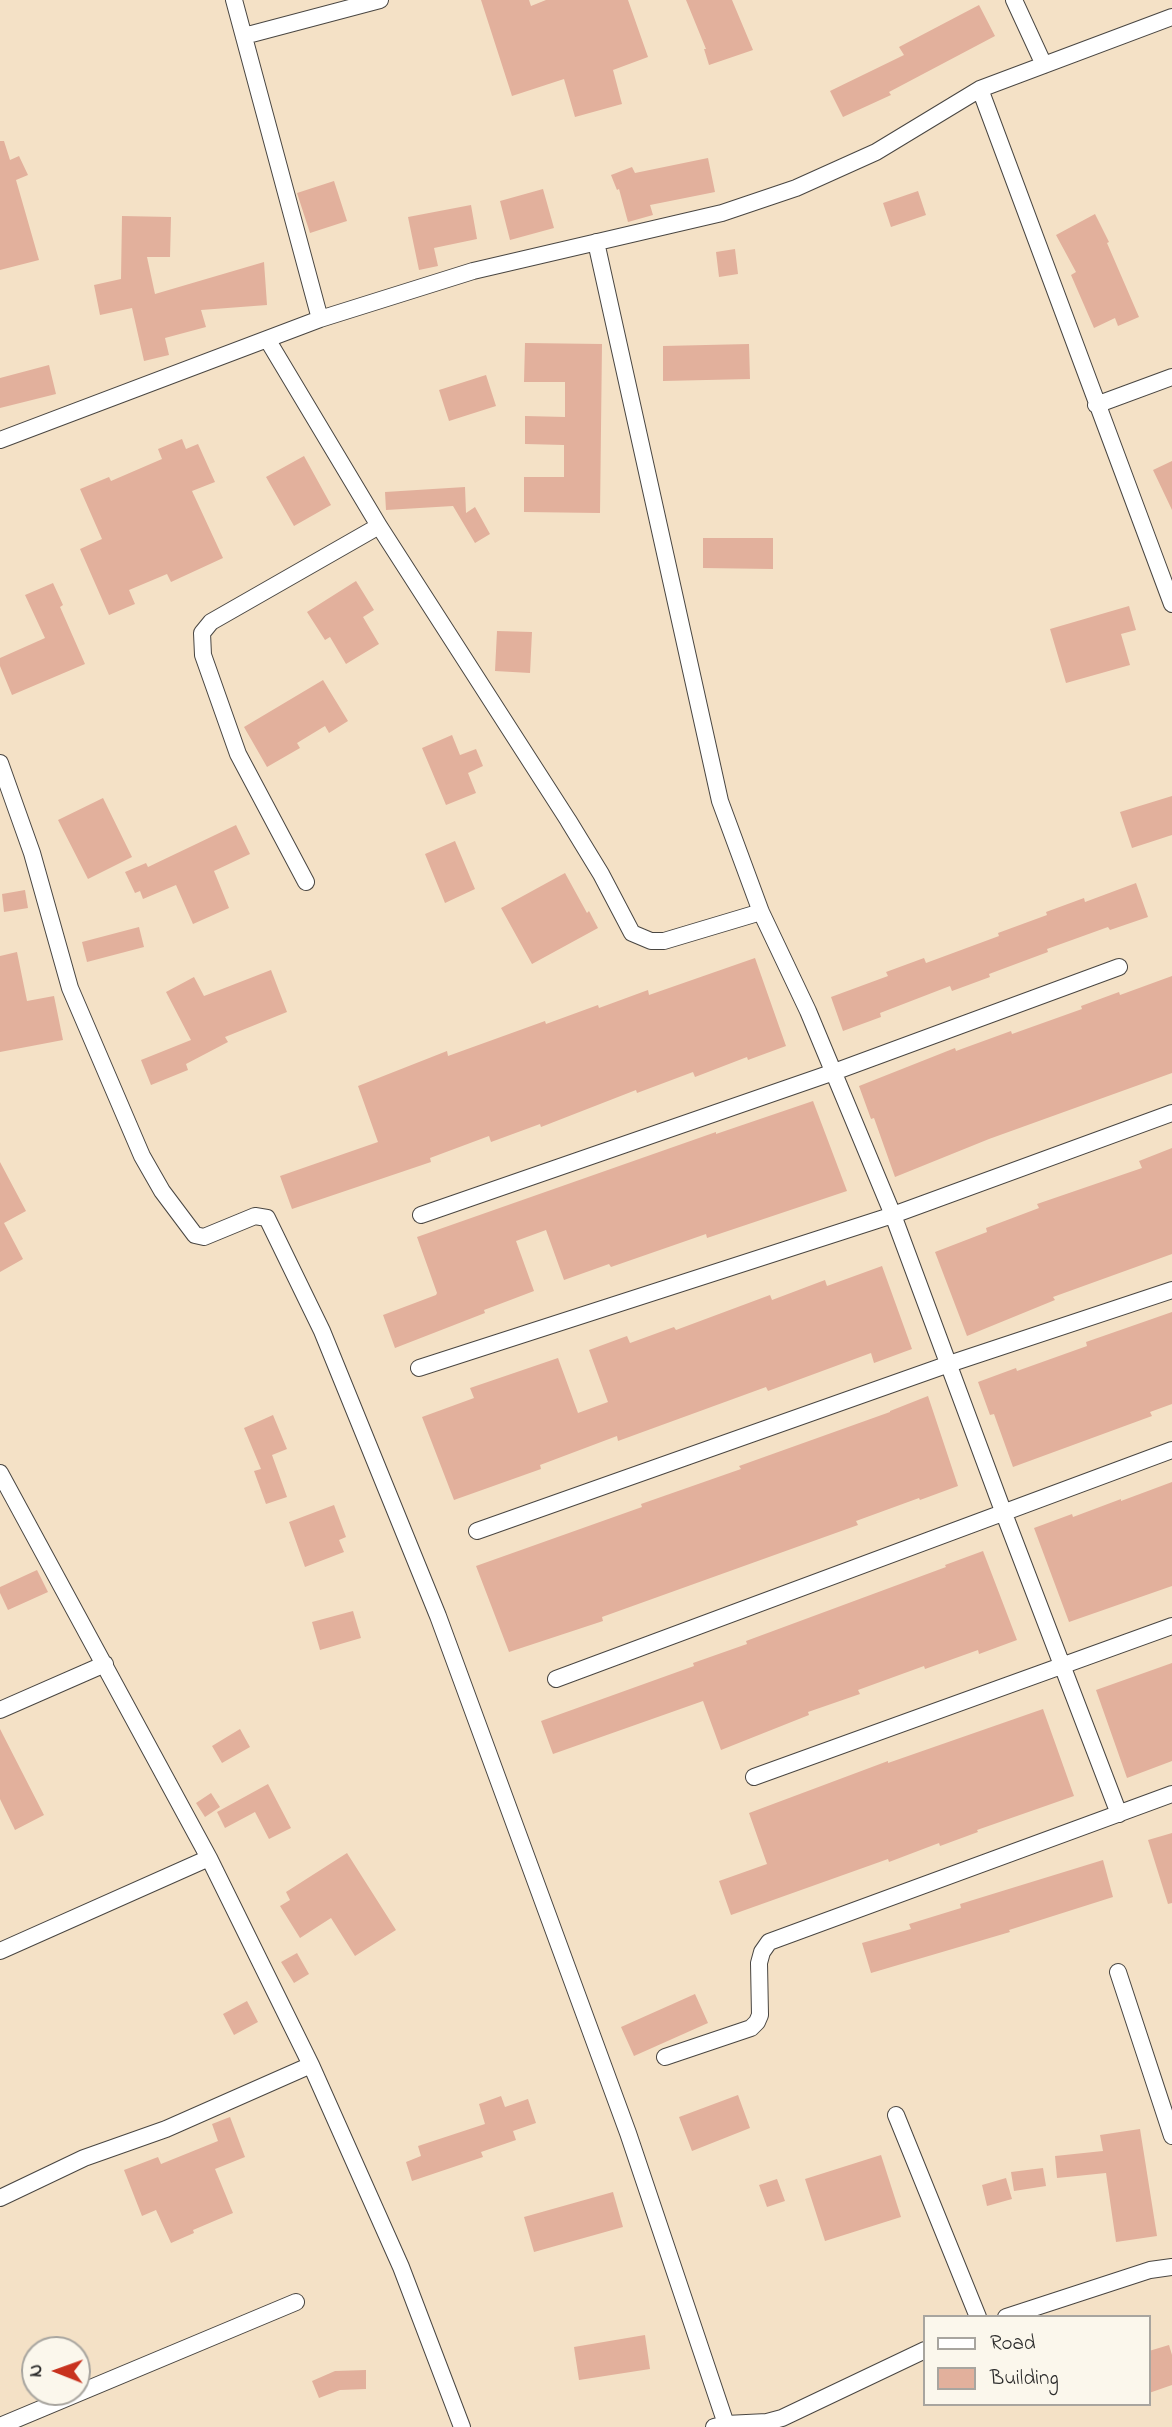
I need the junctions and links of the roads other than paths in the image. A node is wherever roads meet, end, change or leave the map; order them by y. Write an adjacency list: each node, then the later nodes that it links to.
1 (234, 0): 5 (street)
2 (380, 0): 5 (street)
3 (1014, 0): 6 (street)
4 (1172, 17): 6 (street)
5 (244, 36): 9 (street)
6 (1044, 65): 7 (street)
7 (980, 89): 8 (street); 12 (street)
8 (596, 242): 9 (street); 19 (street)
9 (320, 319): 10 (street)
10 (267, 339): 13 (street); 14 (street)
11 (1172, 377): 12 (street)
12 (1096, 405): 15 (street)
13 (0, 440)
14 (379, 526): 18 (street); 19 (street)
15 (1168, 582): 16 (street)
16 (1172, 604)
17 (0, 764): 54 (street)
18 (306, 882)
19 (761, 912): 21 (street)
20 (1119, 967): 21 (street)
21 (834, 1072): 23 (street); 24 (street)
22 (1172, 1113): 24 (street)
23 (421, 1215)
24 (893, 1215): 26 (street); 27 (street)
25 (1172, 1290): 26 (street)
26 (949, 1364): 30 (street); 31 (street)
27 (419, 1368)
28 (1172, 1450): 30 (street)
29 (0, 1473): 33 (street)
30 (1003, 1511): 34 (street); 35 (street)
31 (477, 1531)
32 (1172, 1626): 34 (street)
33 (105, 1664): 36 (street); 40 (street)
34 (1063, 1667): 37 (street); 39 (street)
35 (556, 1679)
36 (0, 1710)
37 (754, 1777)
38 (1172, 1794): 39 (street)
39 (1119, 1814): 43 (street)
40 (209, 1858): 41 (street); 44 (street)
41 (0, 1951)
42 (1118, 1972): 46 (street)
43 (665, 2057)
44 (311, 2064): 47 (street); 55 (street)
45 (896, 2115): 50 (street)
46 (1172, 2136)
47 (0, 2198)
48 (1172, 2267): 51 (street)
49 (296, 2302): 53 (street)
50 (977, 2315)
51 (1012, 2315)
52 (923, 2351): 54 (street)
53 (0, 2426)
54 (720, 2426)
55 (462, 2427)

